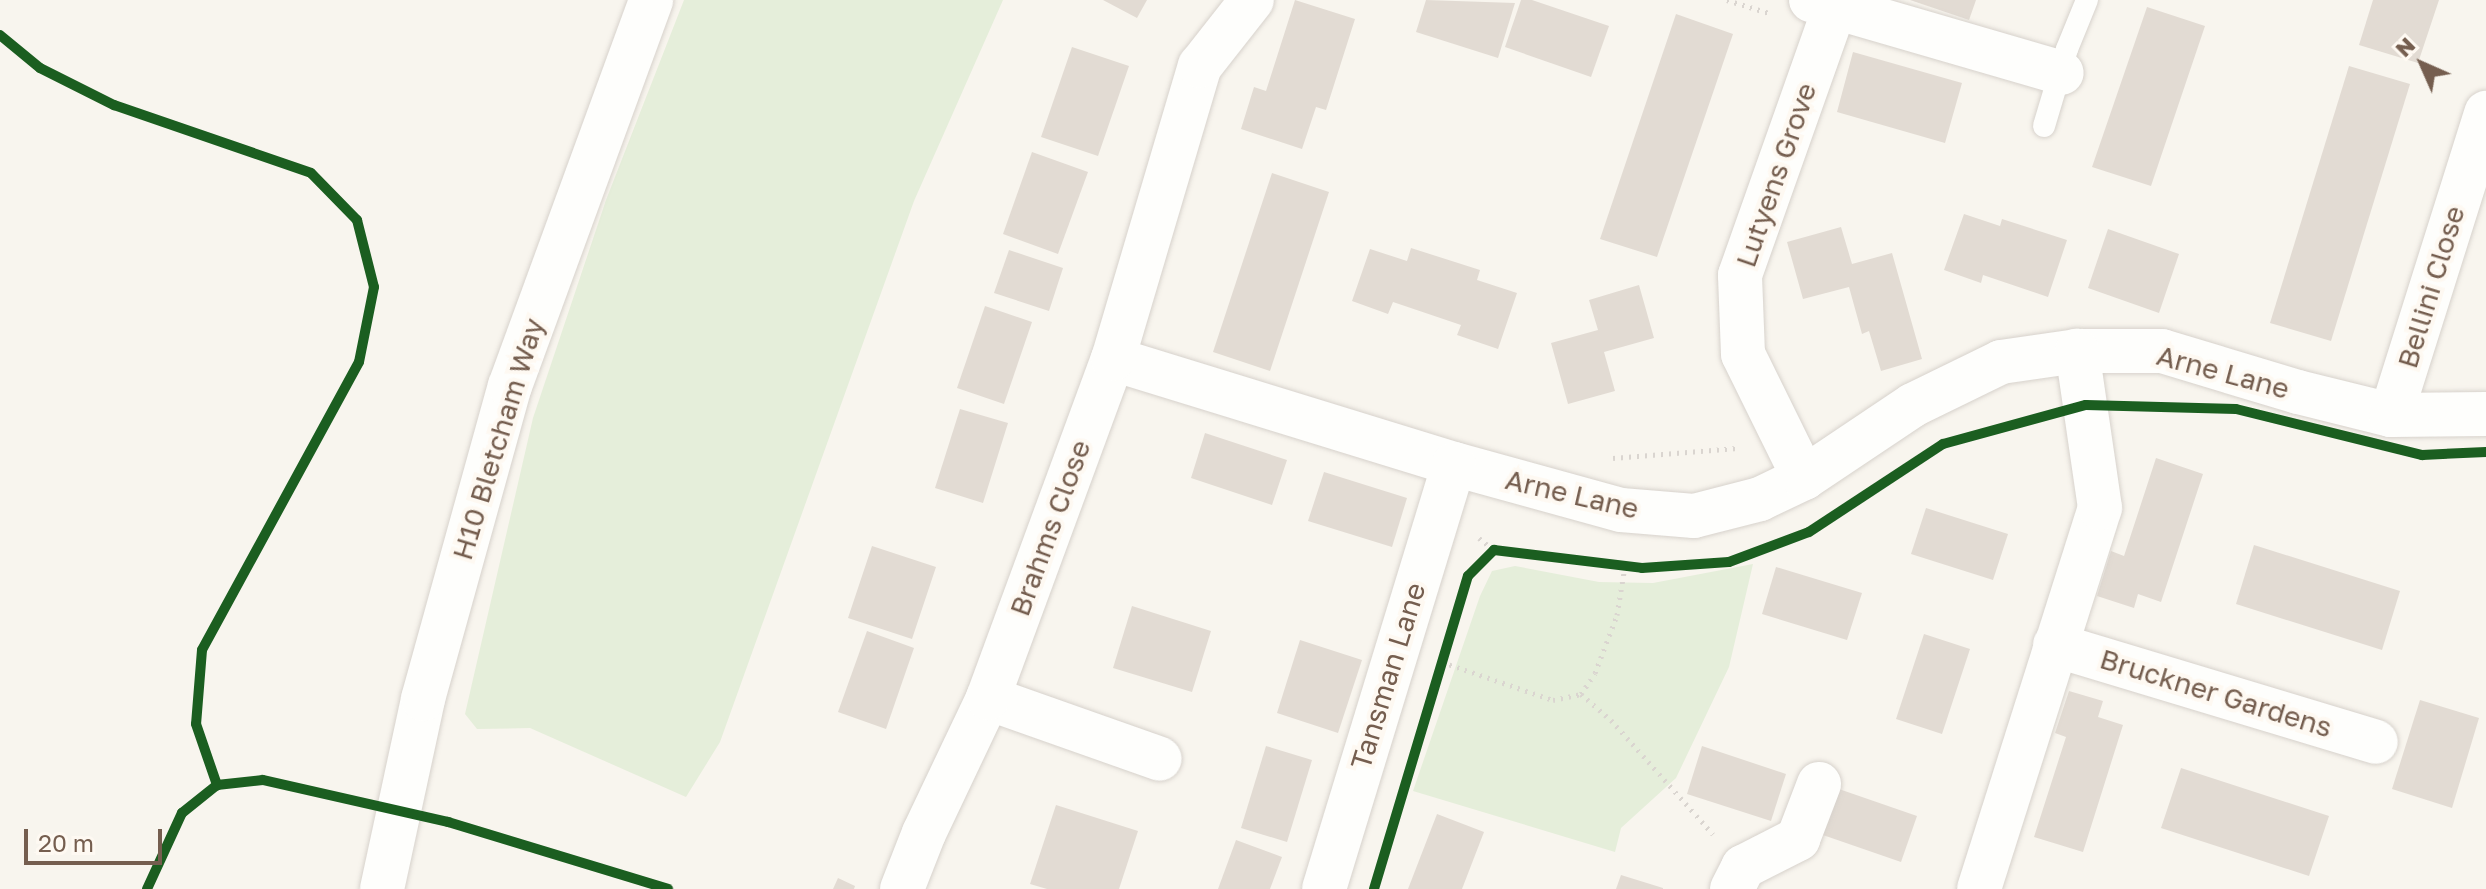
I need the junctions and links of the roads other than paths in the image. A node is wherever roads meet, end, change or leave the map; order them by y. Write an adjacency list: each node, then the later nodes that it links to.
1 (651, 0): 21 (street, H10 Bletcham Way)
2 (1252, 0): 10 (street)
3 (2087, 0): 6 (lane)
4 (1808, 8): 5 (street); 14 (street, Lutyens Grove)
5 (1888, 11): 6 (street)
6 (2062, 73): 8 (lane)
7 (2486, 113): 12 (street, Bellini Close)
8 (2044, 126)
9 (2077, 351): 12 (street, Arne Lane); 14 (street, Arne Lane); 15 (street)
10 (1113, 359): 13 (street, Arne Lane); 16 (street, Brahms Close)
11 (2486, 414): 12 (street, Arne Lane)
12 (2391, 415)
13 (1454, 464): 14 (street, Arne Lane); 23 (street, Tansman Lane)
14 (1804, 478)
15 (2055, 645): 17 (street, Bruckner Gardens); 24 (street)
16 (988, 698): 18 (street); 22 (street, Brahms Close)
17 (2376, 742)
18 (1160, 759)
19 (1819, 784): 20 (street)
20 (1738, 878)
21 (384, 881)
22 (902, 889)
23 (1324, 889)
24 (1979, 889)

